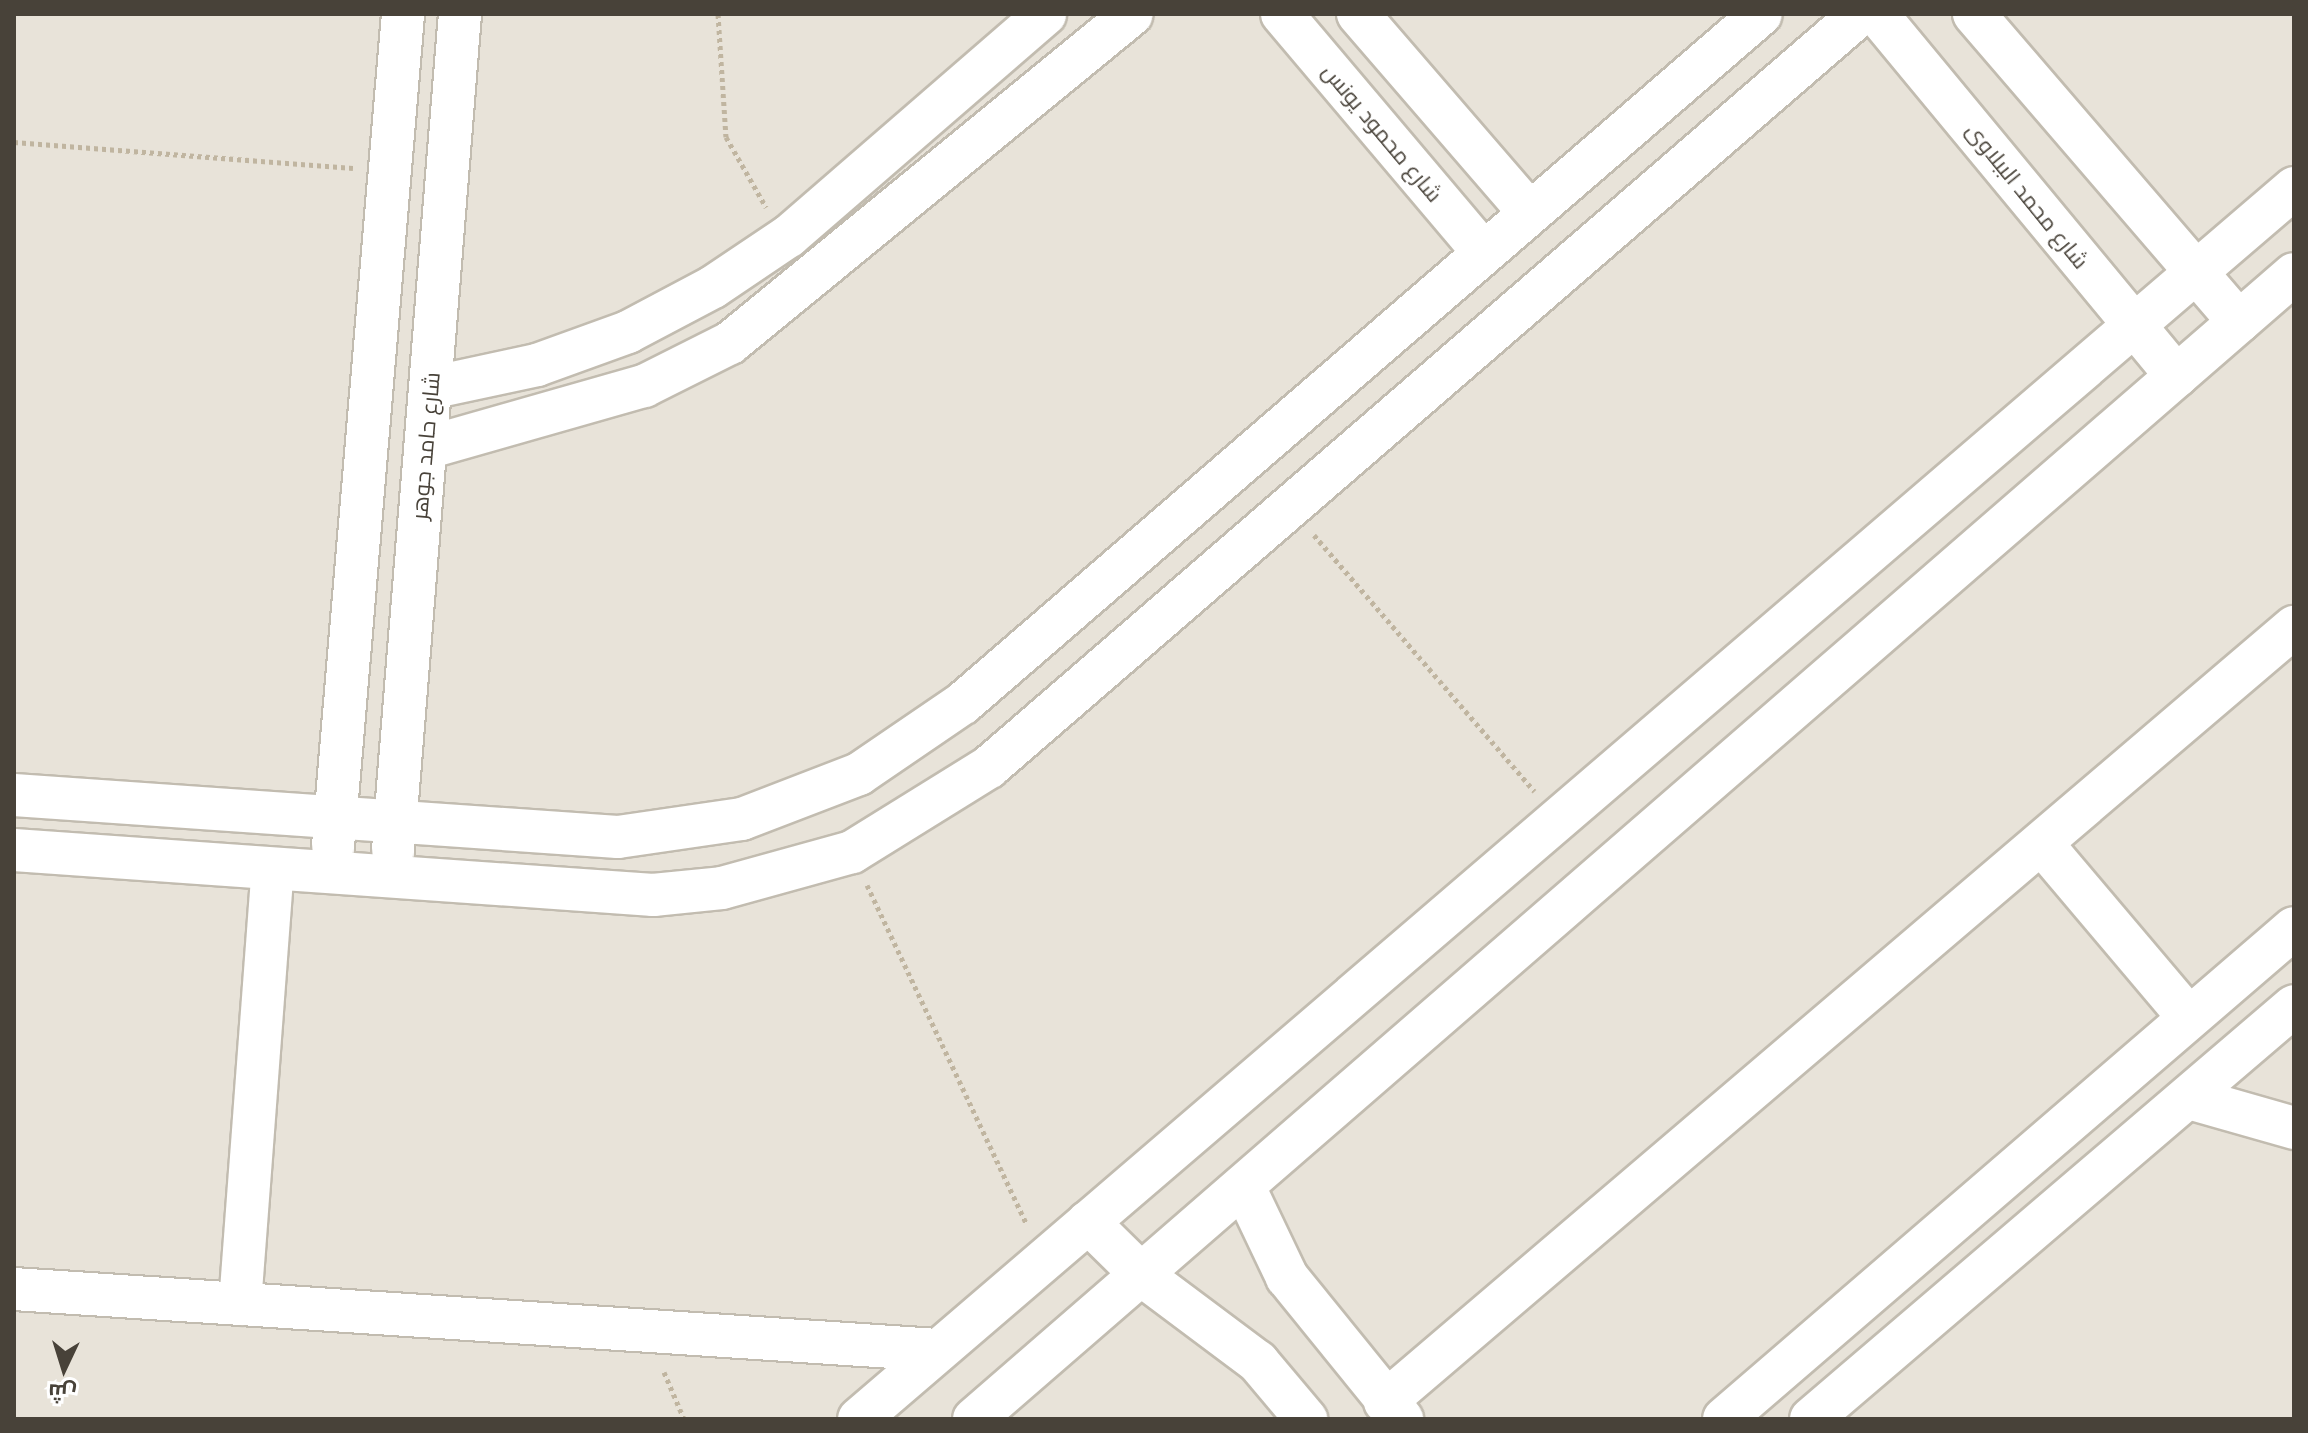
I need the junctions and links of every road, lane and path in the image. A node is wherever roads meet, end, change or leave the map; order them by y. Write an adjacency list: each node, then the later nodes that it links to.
1 (403, 14): 13 (street)
2 (460, 14): 23 (street, شارع حامد جوهر)
3 (718, 14): 16 (path)
4 (1045, 14): 16 (street)
5 (1132, 14): 24 (street)
6 (1282, 14): 17 (street, شارع محمود يونس)
7 (1358, 14): 15 (street)
8 (1761, 14): 15 (street)
9 (1860, 14): 25 (street)
10 (1877, 14): 21 (street, شارع محمد الببلاوى)
11 (1974, 14): 18 (street)
12 (14, 142): 13 (path)
13 (390, 170): 28 (street)
14 (2294, 188): 18 (street)
15 (1529, 212): 17 (street)
16 (789, 236): 23 (street)
17 (1483, 252): 30 (street)
18 (2196, 272): 20 (street); 21 (street)
19 (2294, 274): 20 (street)
20 (2239, 322): 22 (street)
21 (2133, 326): 22 (street, شارع محمد الببلاوى); 29 (street)
22 (2177, 376): 42 (street)
23 (430, 388): 24 (street, شارع حامد جوهر)
24 (426, 448): 30 (street, شارع حامد جوهر)
25 (1289, 506): 29 (path); 33 (street)
26 (2294, 627): 31 (street)
27 (14, 795): 28 (street)
28 (336, 818): 30 (street); 35 (street)
29 (1558, 819): 43 (street)
30 (395, 822): 36 (street, شارع حامد جوهر)
31 (2043, 845): 39 (street); 50 (street)
32 (14, 850): 34 (street)
33 (852, 852): 36 (street); 44 (path)
34 (273, 870): 35 (street); 47 (street)
35 (331, 875): 36 (street)
36 (391, 879)
37 (2294, 928): 39 (street)
38 (2294, 1006): 40 (street)
39 (2189, 1018): 49 (street)
40 (2189, 1098): 41 (street); 51 (street)
41 (2294, 1128)
42 (1245, 1189): 45 (street); 50 (street)
43 (1088, 1222): 44 (street); 45 (street)
44 (1044, 1260): 48 (street)
45 (1143, 1276): 53 (street); 54 (street)
46 (14, 1289): 47 (street)
47 (240, 1304): 48 (street)
48 (938, 1350): 52 (street)
49 (1776, 1374): 51 (street); 55 (street)
50 (1393, 1410)
51 (1813, 1418)
52 (859, 1419)
53 (974, 1419)
54 (1306, 1419)
55 (1724, 1419)

